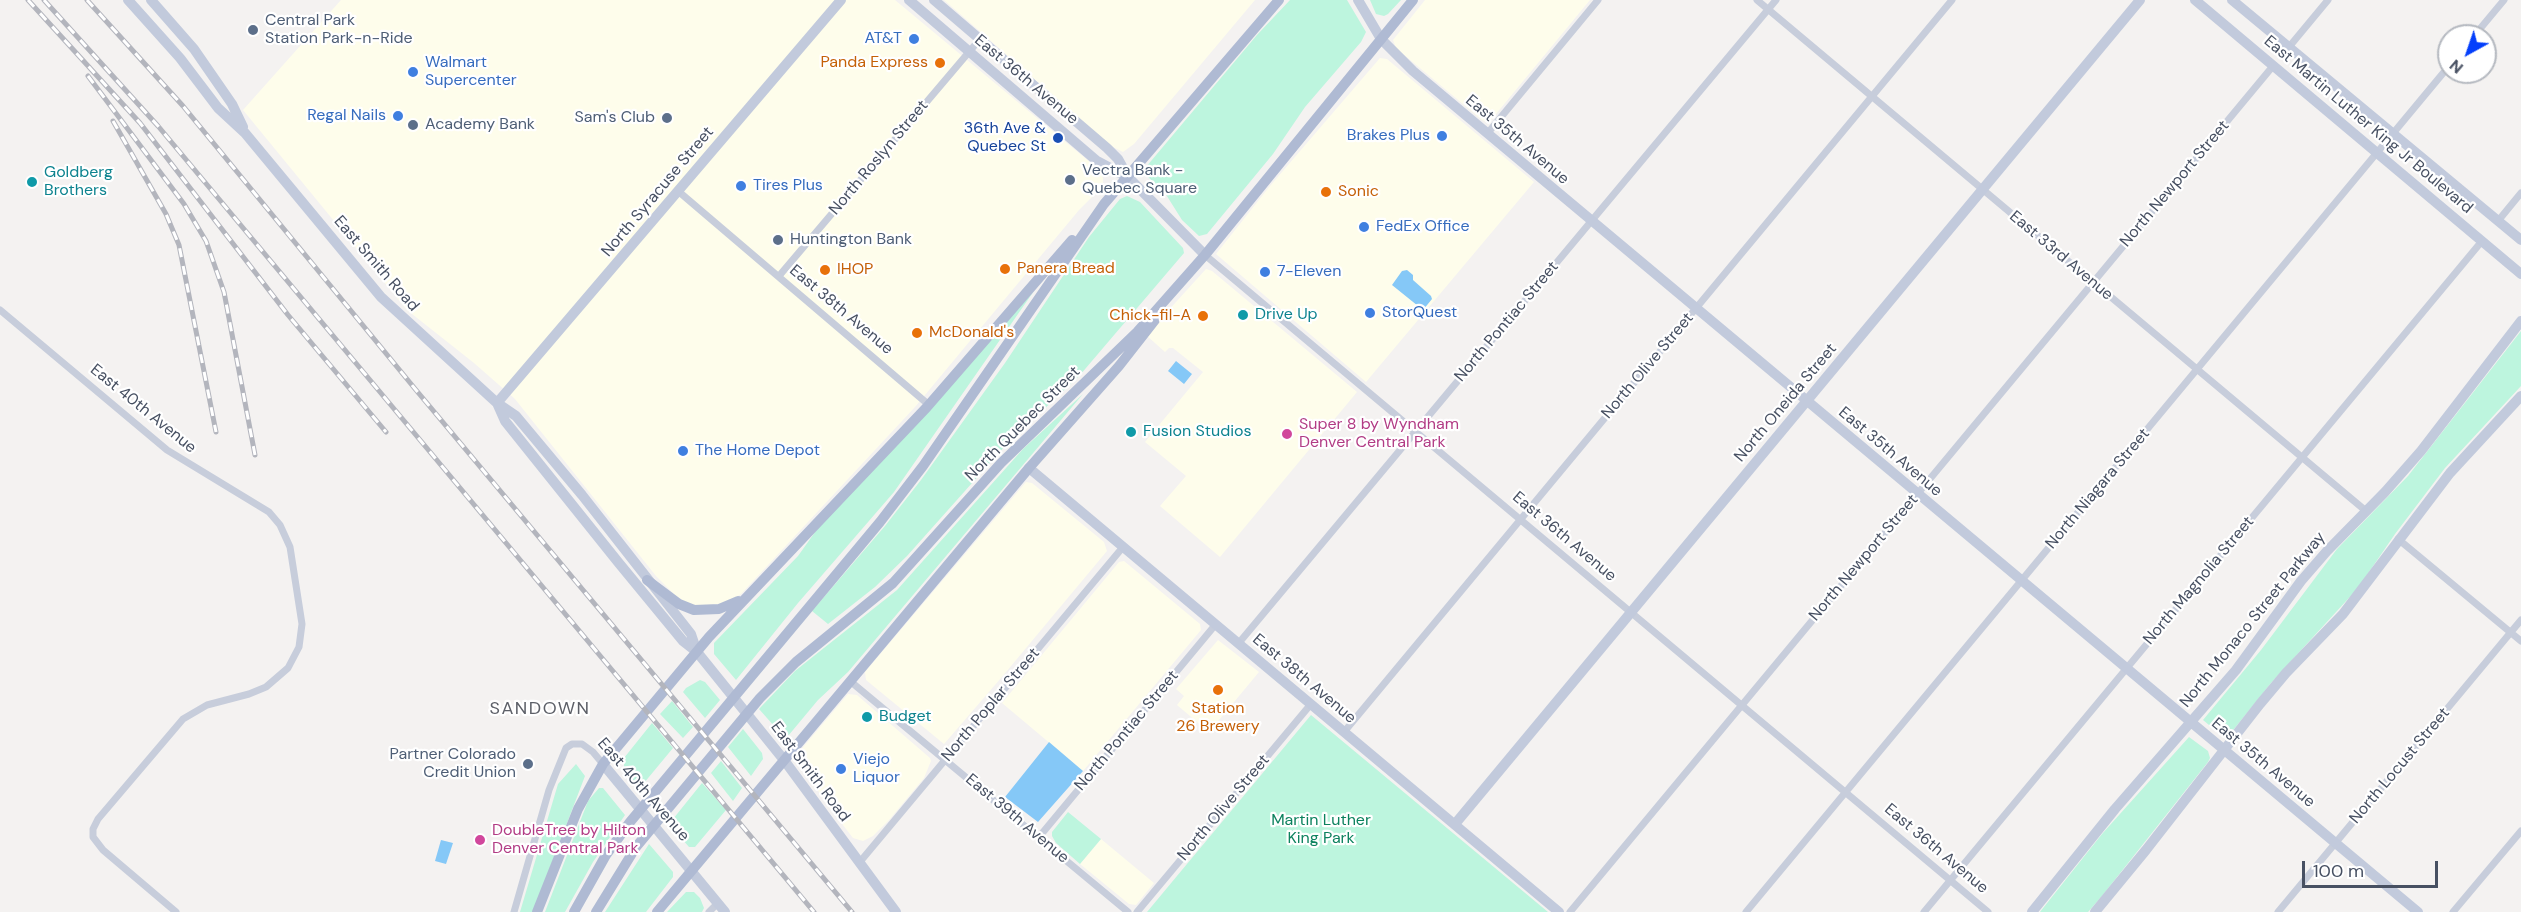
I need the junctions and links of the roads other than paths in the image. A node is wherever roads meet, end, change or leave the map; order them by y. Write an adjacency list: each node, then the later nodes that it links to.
1 (128, 0): 27 (street, East Smith Road)
2 (151, 0): 27 (street, East Smith Road)
3 (841, 0): 33 (street, North Syracuse Street)
4 (909, 0): 23 (street, East 36th Avenue)
5 (934, 0): 20 (street, East 36th Avenue)
6 (1279, 0): 31 (main road)
7 (1358, 0): 21 (street, East 35th Avenue)
8 (1413, 0): 21 (main road, North Quebec Street)
9 (1598, 0): 28 (street)
10 (1757, 0): 18 (street, East 33rd Avenue)
11 (1776, 0): 18 (street, North Pontiac Street)
12 (1952, 0): 26 (street, North Olive Street)
13 (2140, 0): 32 (street, North Oneida Street)
14 (2195, 0): 24 (street, East Martin Luther King Jr Boulevard)
15 (2232, 0): 22 (street, East Martin Luther King Jr Boulevard)
16 (2328, 0): 22 (street)
17 (2504, 0): 19 (street)
18 (1768, 10): 26 (street, East 33rd Avenue); 37 (street, North Pontiac Street)
19 (2484, 24)
20 (980, 39): 23 (street, North Roslyn Street); 31 (street, East 36th Avenue)
21 (1381, 39): 28 (street, East 35th Avenue); 40 (main road, North Quebec Street)
22 (2289, 47): 29 (street, East Martin Luther King Jr Boulevard)
23 (969, 52): 31 (street, East 36th Avenue); 42 (street, North Roslyn Street)
24 (2273, 66): 30 (street, East Martin Luther King Jr Boulevard); 43 (street, North Newport Street)
25 (2437, 81): 29 (street, North Niagara Street)
26 (1872, 97): 32 (street, East 33rd Avenue); 45 (street, North Olive Street)
27 (245, 133): 51 (street, East Smith Road)
28 (1487, 134): 37 (street, East 35th Avenue)
29 (2393, 134): 30 (street, North Niagara Street); 36 (street, East Martin Luther King Jr Boulevard)
30 (2376, 153): 39 (street, East Martin Luther King Jr Boulevard); 48 (street, North Niagara Street)
31 (1128, 177): 35 (main road); 40 (street, East 36th Avenue)
32 (1982, 190): 43 (street, East 33rd Avenue); 50 (street, North Oneida Street)
33 (678, 191): 42 (street, East 38th Avenue); 51 (street, North Syracuse Street)
34 (2521, 193): 36 (street)
35 (1104, 204): 52 (main road); 93 (main road)
36 (2501, 218): 38 (street, East Martin Luther King Jr Boulevard)
37 (1591, 222): 45 (street, East 35th Avenue); 53 (street, North Pontiac Street)
38 (2521, 240)
39 (2482, 241): 41 (street, East Martin Luther King Jr Boulevard); 54 (street, North Magnolia Street)
40 (1205, 255): 44 (main road, North Quebec Street); 53 (street, East 36th Avenue)
41 (2521, 274)
42 (779, 276): 52 (street, East 38th Avenue)
43 (2093, 283): 48 (street, East 33rd Avenue); 56 (street, North Newport Street)
44 (1162, 305): 55 (main road); 94 (main road, North Quebec Street)
45 (1695, 309): 50 (street, East 35th Avenue); 58 (street, North Olive Street)
46 (0, 310): 90 (street, East 40th Avenue)
47 (2521, 321): 57 (street, North Monaco Street Parkway)
48 (2197, 370): 54 (street, East 33rd Avenue); 62 (street, North Niagara Street)
49 (2521, 396): 59 (street)
50 (1806, 402): 56 (street, East 35th Avenue); 64 (street, North Oneida Street)
51 (497, 403): 61 (street, East Smith Road); 70 (street, East Smith Road)
52 (929, 405): 63 (main road)
53 (1416, 432): 58 (street, East 36th Avenue); 69 (street, North Pontiac Street)
54 (2302, 457): 57 (street, East 33rd Avenue); 71 (street, North Magnolia Street)
55 (1029, 468): 60 (street, East 38th Avenue); 72 (main road)
56 (1917, 494): 62 (street, East 35th Avenue); 74 (street, North Newport Street)
57 (2366, 511): 75 (street, North Monaco Street Parkway)
58 (1520, 520): 64 (street, East 36th Avenue); 76 (street, North Olive Street)
59 (2398, 539): 67 (street); 77 (street)
60 (1123, 547): 66 (street, East 38th Avenue); 79 (street, North Poplar Street)
61 (647, 580): 63 (main road); 70 (street, East Smith Road)
62 (2022, 581): 71 (street, East 35th Avenue); 81 (street, North Niagara Street)
63 (749, 595): 70 (main road)
64 (1631, 613): 74 (street, East 36th Avenue); 82 (street, North Oneida Street)
65 (2521, 620): 67 (street, North Locust Street)
66 (1215, 624): 69 (street, East 38th Avenue); 84 (street, North Pontiac Street)
67 (2511, 632): 68 (street); 85 (street, North Locust Street)
68 (2521, 641)
69 (1238, 644): 73 (street, East 38th Avenue)
70 (697, 652): 78 (street, East Smith Road); 80 (main road)
71 (2126, 668): 75 (street, East 35th Avenue); 88 (street, North Magnolia Street)
72 (850, 681): 78 (main road); 79 (street, East 39th Avenue)
73 (1311, 704): 76 (street, East 38th Avenue); 99 (street, North Olive Street)
74 (1742, 705): 81 (street, East 36th Avenue); 101 (street, North Newport Street)
75 (2190, 722): 77 (street, East 35th Avenue); 105 (street, North Monaco Street Parkway)
76 (1344, 732): 82 (street, East 38th Avenue)
77 (2224, 750): 85 (street, East 35th Avenue); 106 (street)
78 (784, 760): 86 (street, East Smith Road); 87 (main road)
79 (945, 760): 84 (street, East 39th Avenue); 86 (street, North Poplar Street)
80 (603, 764): 87 (street, East 40th Avenue); 91 (street, East 40th Avenue); 92 (main road)
81 (1846, 792): 88 (street, East 36th Avenue); 102 (street, North Niagara Street)
82 (1455, 824): 100 (street, East 38th Avenue)
83 (2521, 831): 109 (street)
84 (1039, 837): 98 (street, East 39th Avenue)
85 (2335, 843): 107 (street, North Locust Street); 108 (street, East 35th Avenue)
86 (859, 863): 97 (street, East Smith Road)
87 (692, 871): 89 (street, East 40th Avenue); 95 (main road)
88 (1950, 880): 103 (street, North Magnolia Street); 104 (street, East 36th Avenue)
89 (722, 908): 96 (street)
90 (176, 912)
91 (514, 912)
92 (537, 912)
93 (574, 912)
94 (596, 912)
95 (657, 912)
96 (709, 912)
97 (896, 912)
98 (1128, 912)
99 (1137, 912)
100 (1559, 912)
101 (1570, 912)
102 (1746, 912)
103 (1924, 912)
104 (1988, 912)
105 (2032, 912)
106 (2095, 912)
107 (2278, 912)
108 (2418, 912)
109 (2453, 912)

